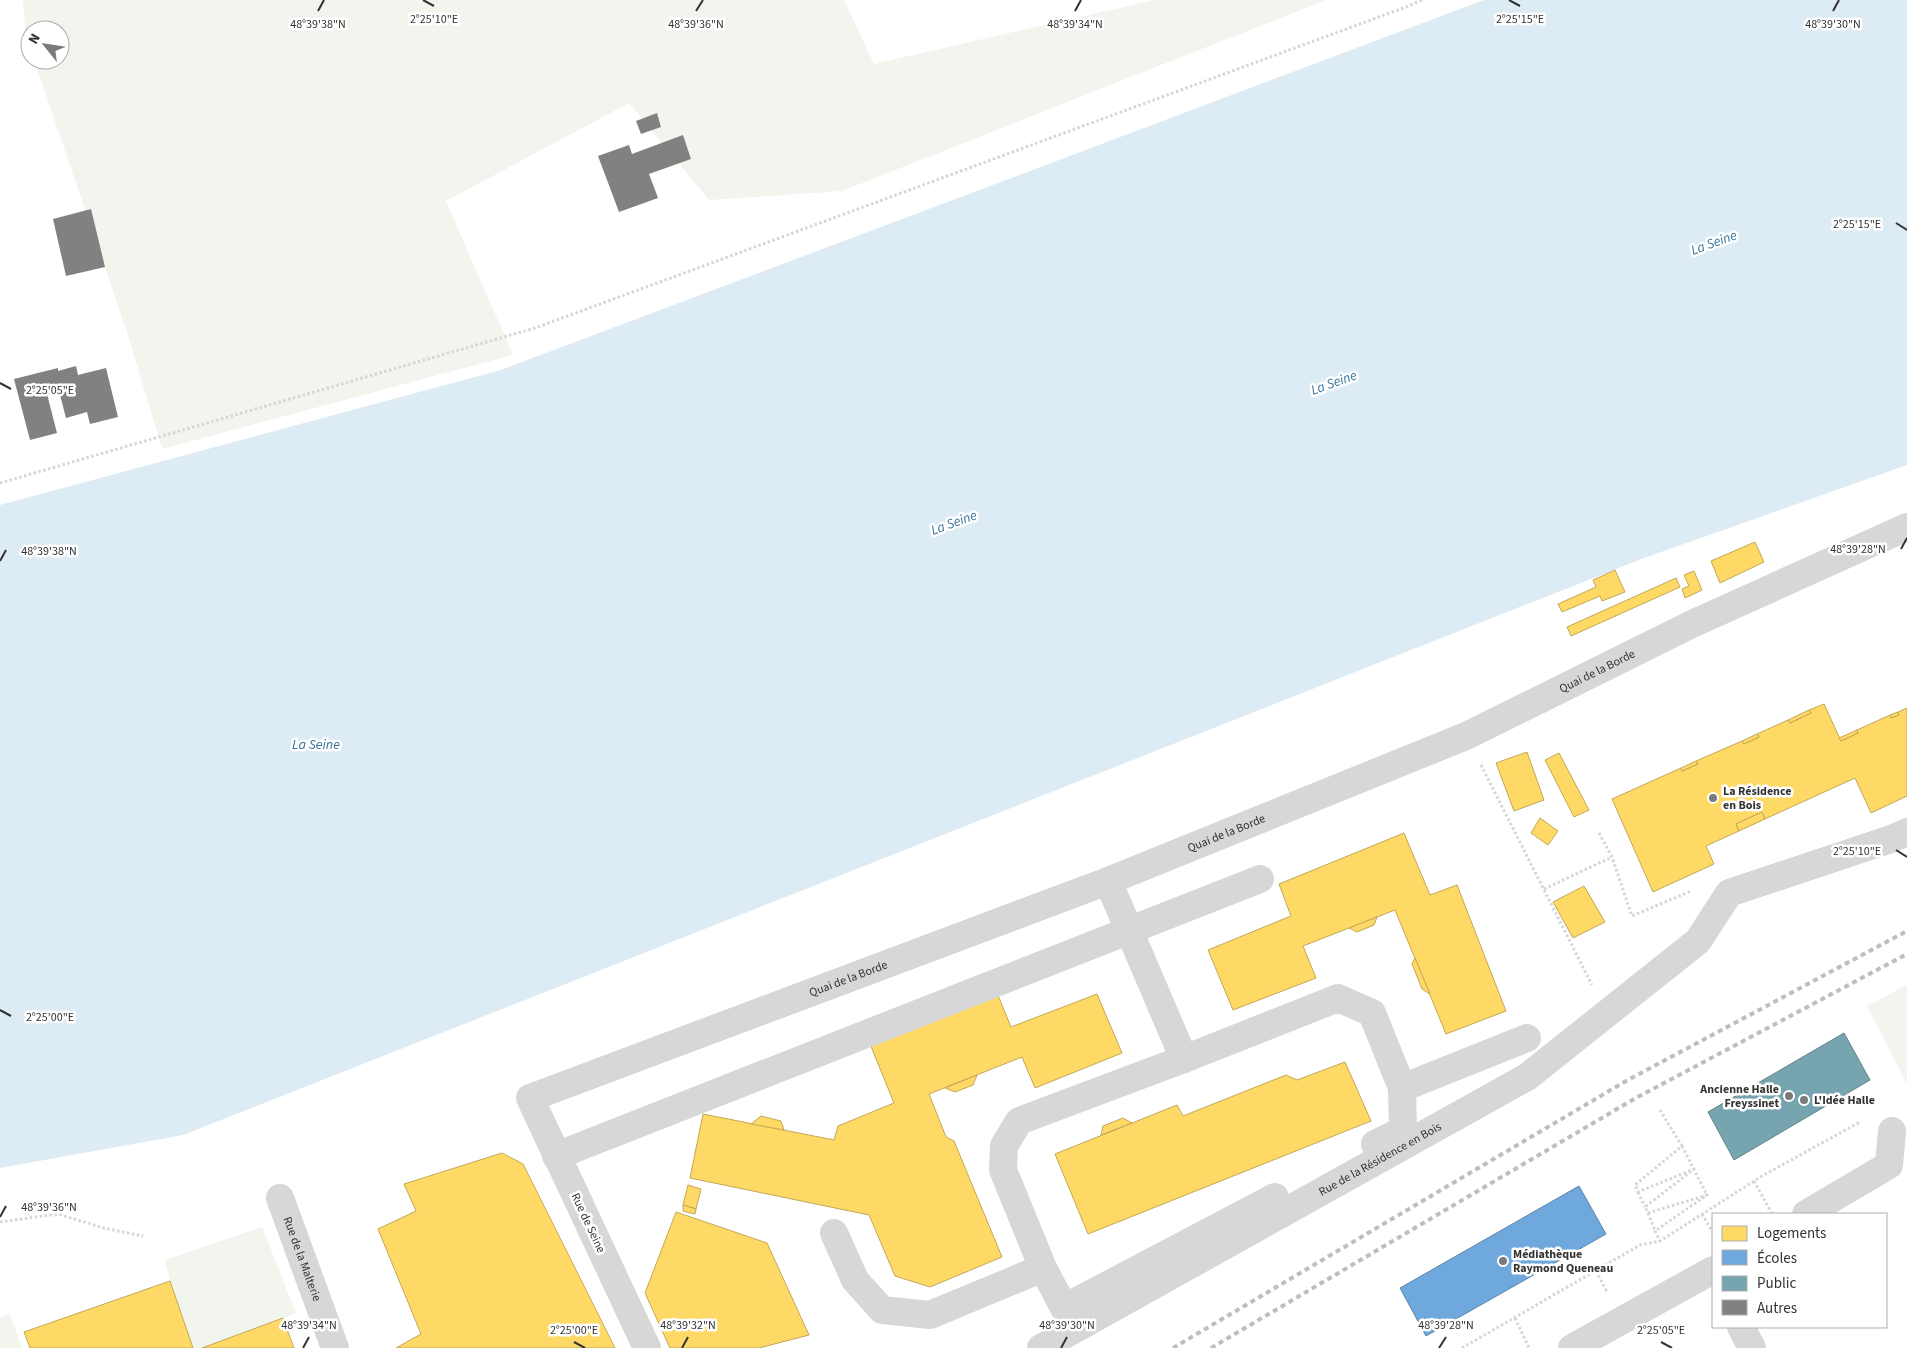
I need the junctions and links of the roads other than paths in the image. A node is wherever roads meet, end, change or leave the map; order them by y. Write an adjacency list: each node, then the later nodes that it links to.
1 (1907, 527): 4 (street, Quai de la Borde)
2 (1907, 832): 20 (street, Rue de la Résidence en Bois)
3 (1260, 879): 5 (street)
4 (1108, 880): 5 (street); 9 (street, Quai de la Borde)
5 (1129, 931): 7 (street); 11 (street)
6 (1527, 1038): 8 (street)
7 (1184, 1059): 8 (street); 15 (street)
8 (1402, 1088): 15 (street)
9 (530, 1098): 11 (street, Rue de Seine)
10 (1892, 1131): 13 (street)
11 (556, 1156): 19 (street, Rue de Seine)
12 (280, 1198): 18 (street, Rue de la Malterie)
13 (1808, 1213)
14 (834, 1232): 15 (street)
15 (1043, 1268)
16 (1712, 1271): 21 (street)
17 (1742, 1328): 22 (street)
18 (336, 1348)
19 (647, 1348)
20 (1041, 1348)
21 (1572, 1348)
22 (1752, 1348)

